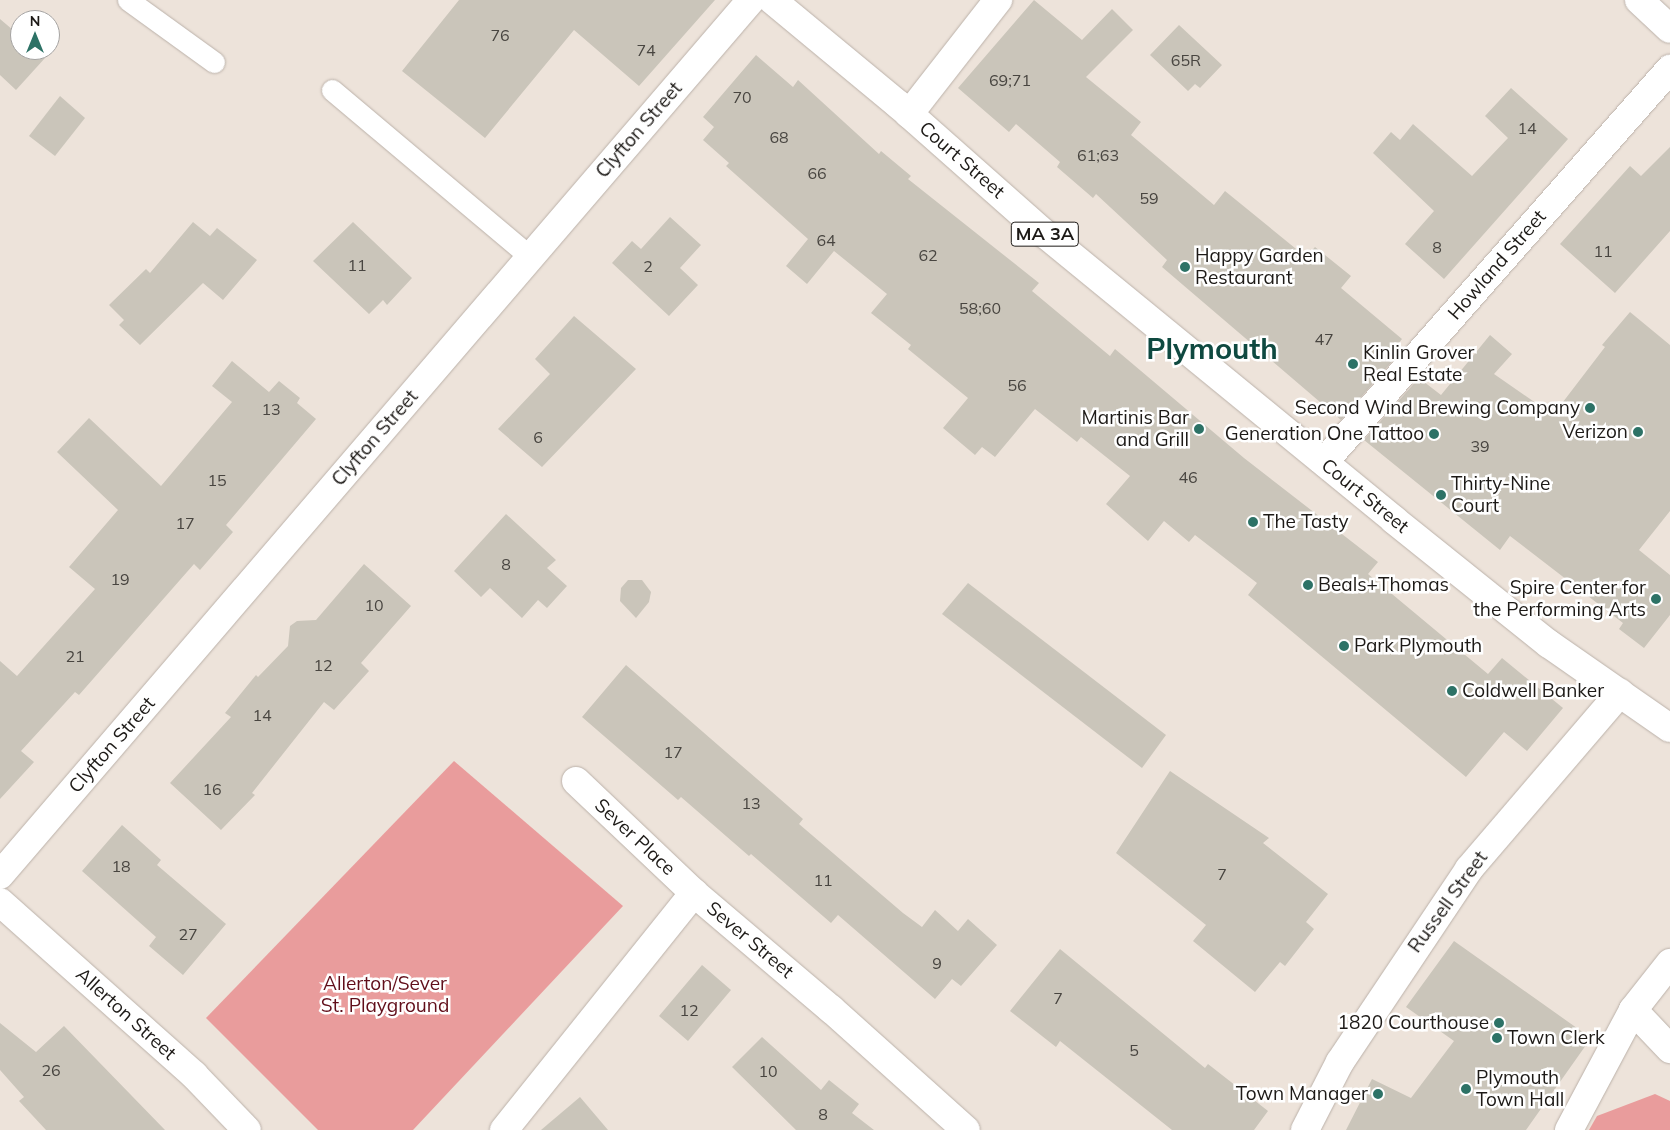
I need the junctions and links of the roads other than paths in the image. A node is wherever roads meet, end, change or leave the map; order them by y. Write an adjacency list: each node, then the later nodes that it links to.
1 (128, 0): 7 (lane)
2 (751, 0): 11 (street, Clyfton Street)
3 (772, 0): 10 (street, Court Street / MA 3A)
4 (998, 0): 10 (street)
5 (1639, 0): 6 (street)
6 (1670, 29)
7 (214, 62)
8 (1670, 69): 12 (street, Howland Street)
9 (332, 90): 11 (lane)
10 (909, 114): 12 (street, Court Street / MA 3A)
11 (530, 257): 16 (street, Clyfton Street)
12 (1324, 462): 13 (street, Court Street / MA 3A)
13 (1620, 693): 14 (street, Court Street / MA 3A); 25 (street, Russell Street)
14 (1670, 728)
15 (576, 781): 17 (street, Sever Place)
16 (0, 875)
17 (694, 893): 23 (street, Sever Street); 24 (street, Sever Street)
18 (0, 902): 22 (street, Allerton Street)
19 (1670, 963): 20 (street)
20 (1633, 1010): 21 (street); 26 (street)
21 (1670, 1050)
22 (247, 1130)
23 (504, 1130)
24 (966, 1130)
25 (1305, 1130)
26 (1569, 1130)

